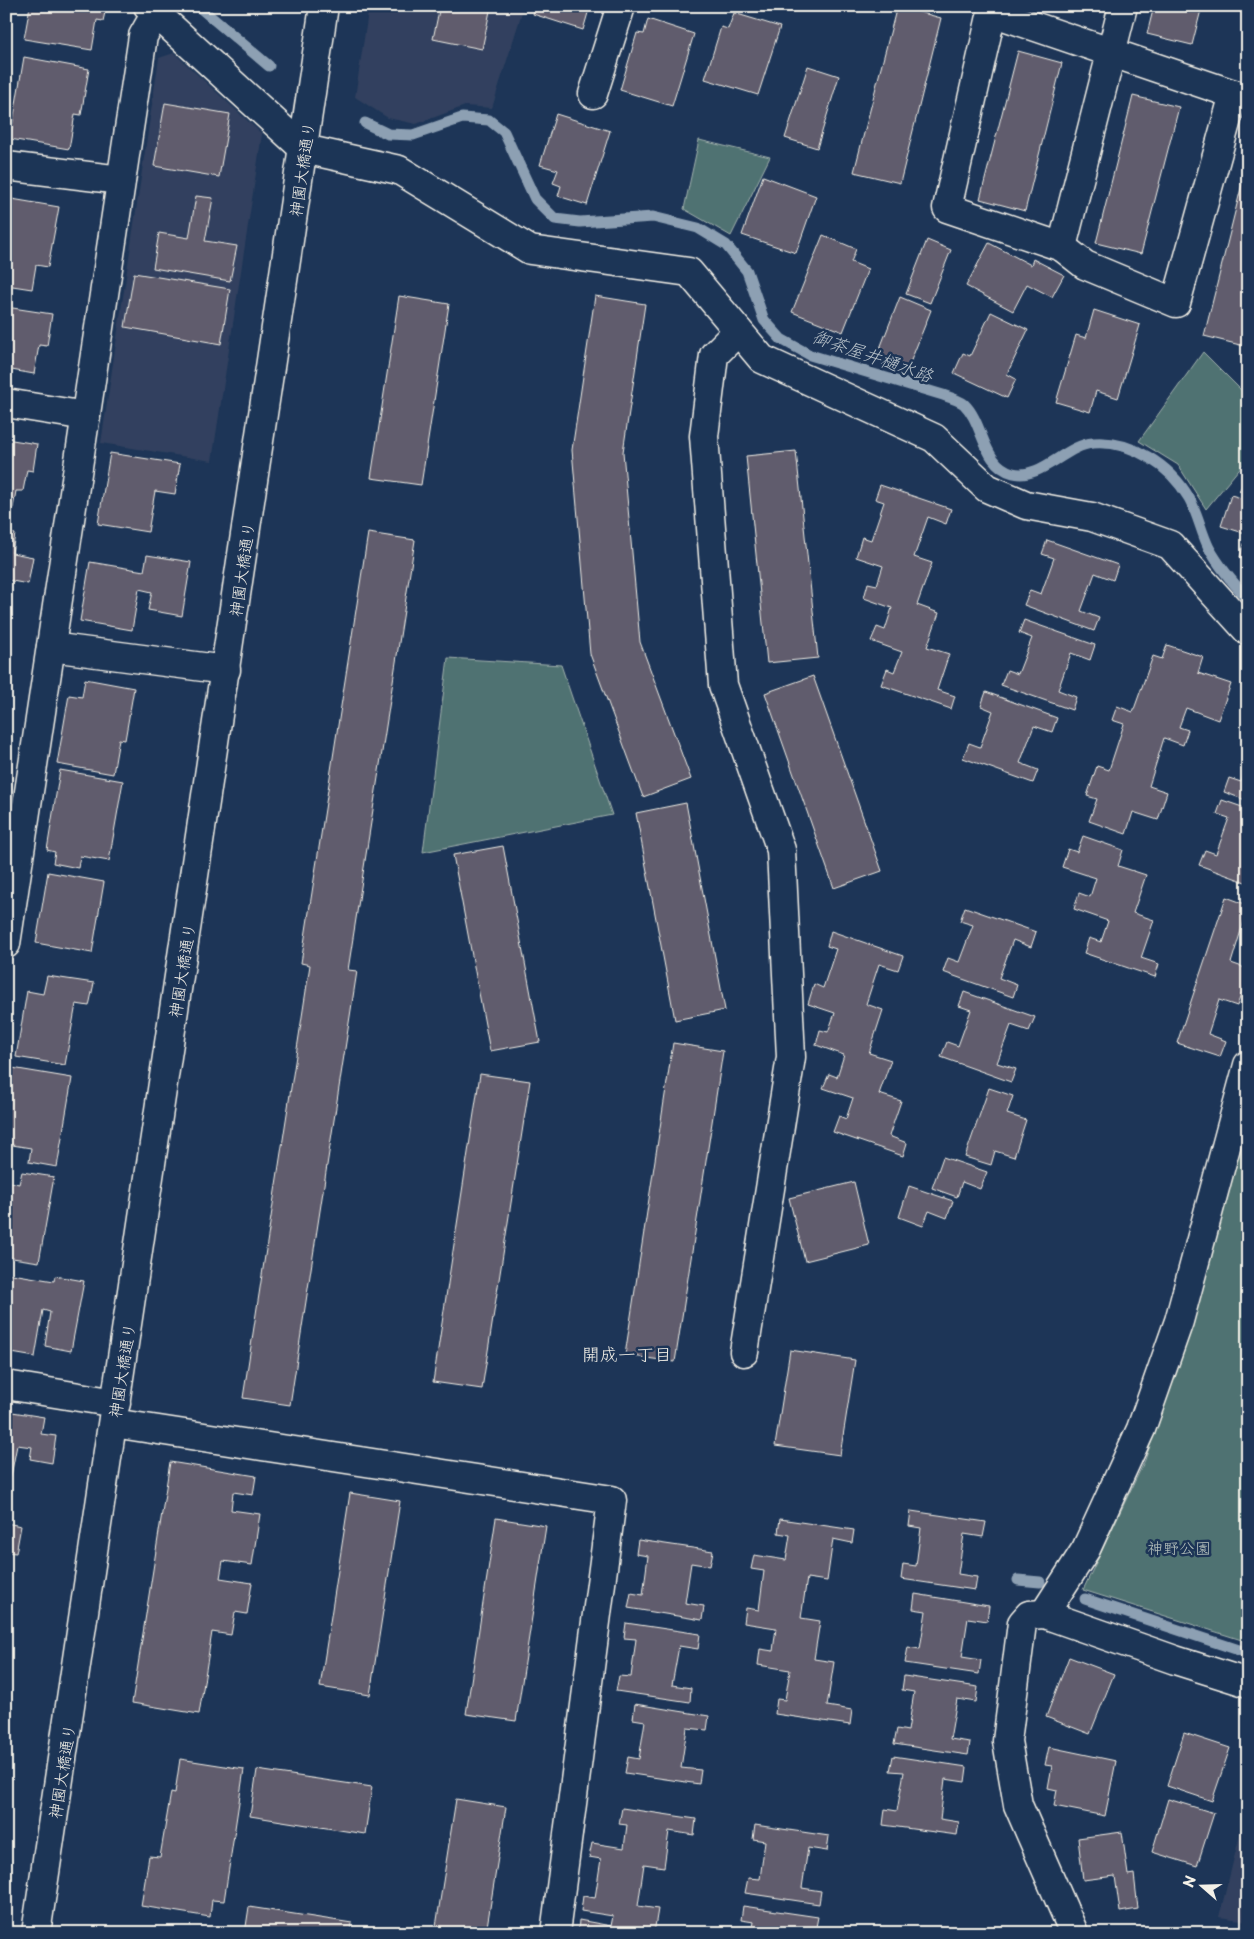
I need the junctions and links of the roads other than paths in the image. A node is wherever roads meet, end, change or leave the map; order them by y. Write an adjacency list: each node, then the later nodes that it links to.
1 (324, 6): 9 (street, 神園大橋通り)
2 (621, 6): 7 (street)
3 (1124, 6): 6 (street)
4 (993, 9): 6 (street); 12 (street)
5 (152, 10): 9 (street); 11 (street)
6 (1112, 53): 8 (street); 12 (street)
7 (593, 94)
8 (1241, 96): 12 (street)
9 (304, 149): 13 (street); 18 (street, 神園大橋通り)
10 (6, 166): 11 (street)
11 (121, 180): 15 (street)
12 (1062, 246)
13 (738, 331): 16 (street); 21 (street)
14 (6, 403): 15 (street)
15 (86, 416): 17 (street)
16 (1248, 631)
17 (51, 647): 18 (street); 19 (street)
18 (226, 670): 23 (street, 神園大橋通り)
19 (7, 938)
20 (1248, 1065): 24 (street)
21 (744, 1352)
22 (6, 1385): 23 (street)
23 (115, 1413): 26 (street, 神園大橋通り); 27 (street)
24 (1044, 1614): 25 (street); 28 (street)
25 (1248, 1683)
26 (36, 1933)
27 (554, 1933)
28 (1074, 1933)

